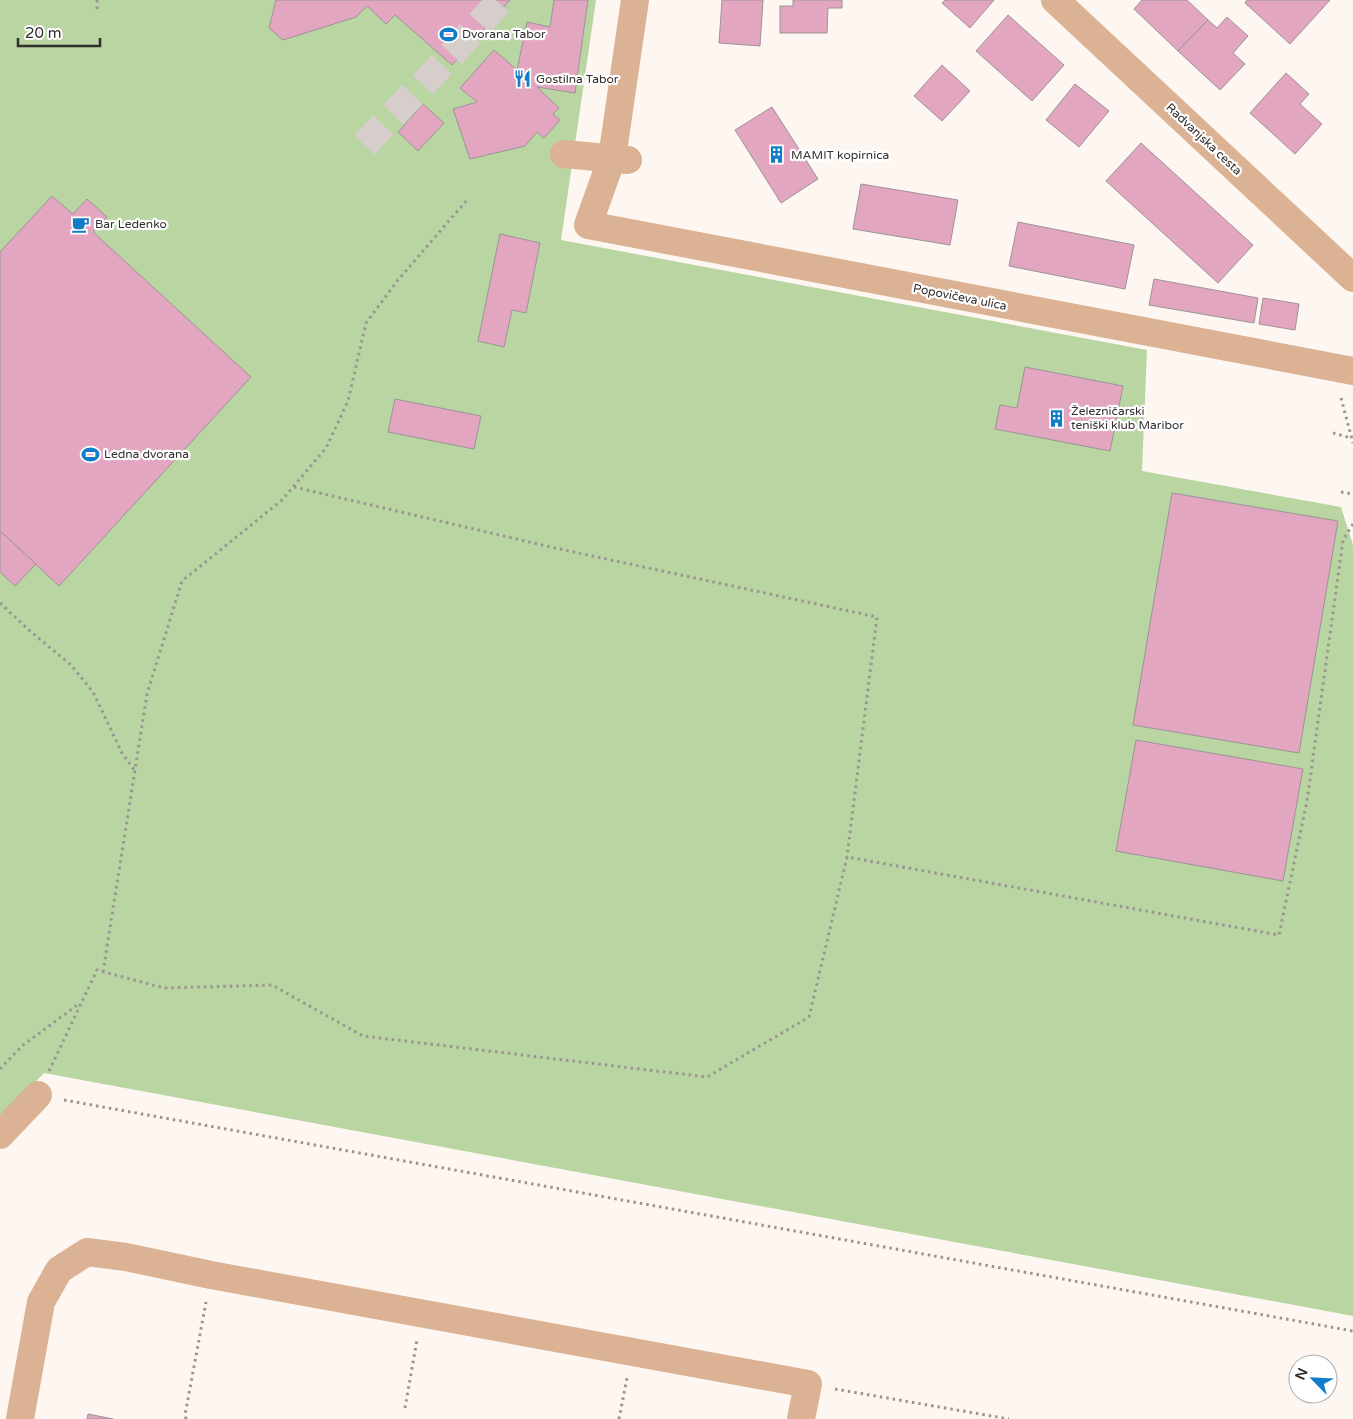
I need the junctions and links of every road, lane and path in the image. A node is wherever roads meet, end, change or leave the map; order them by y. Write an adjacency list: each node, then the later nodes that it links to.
1 (97, 0): 4 (path)
2 (636, 0): 6 (street)
3 (1055, 0): 8 (street, Radvanjska cesta)
4 (97, 9)
5 (564, 154): 6 (street)
6 (620, 159): 9 (street, Popovičeva ulica)
7 (467, 200): 13 (path)
8 (1353, 278)
9 (1343, 369): 11 (path)
10 (1333, 433): 11 (path)
11 (1351, 438): 12 (path)
12 (1353, 443)
13 (294, 487): 18 (path); 19 (path)
14 (1341, 492): 15 (path)
15 (1353, 494)
16 (1353, 524): 19 (path)
17 (0, 603): 18 (path)
18 (135, 771): 20 (path)
19 (847, 857): 20 (path)
20 (103, 972): 21 (path)
21 (82, 1001): 22 (path); 23 (path)
22 (0, 1069)
23 (38, 1095): 24 (street); 27 (path)
24 (0, 1135)
25 (211, 1275): 26 (street); 31 (street); 32 (path)
26 (421, 1314): 28 (street); 30 (path)
27 (1353, 1331)
28 (632, 1352): 29 (street); 33 (path)
29 (808, 1384): 34 (street); 35 (path)
30 (405, 1408)
31 (20, 1419)
32 (186, 1419)
33 (619, 1419)
34 (801, 1419)
35 (1009, 1419)

